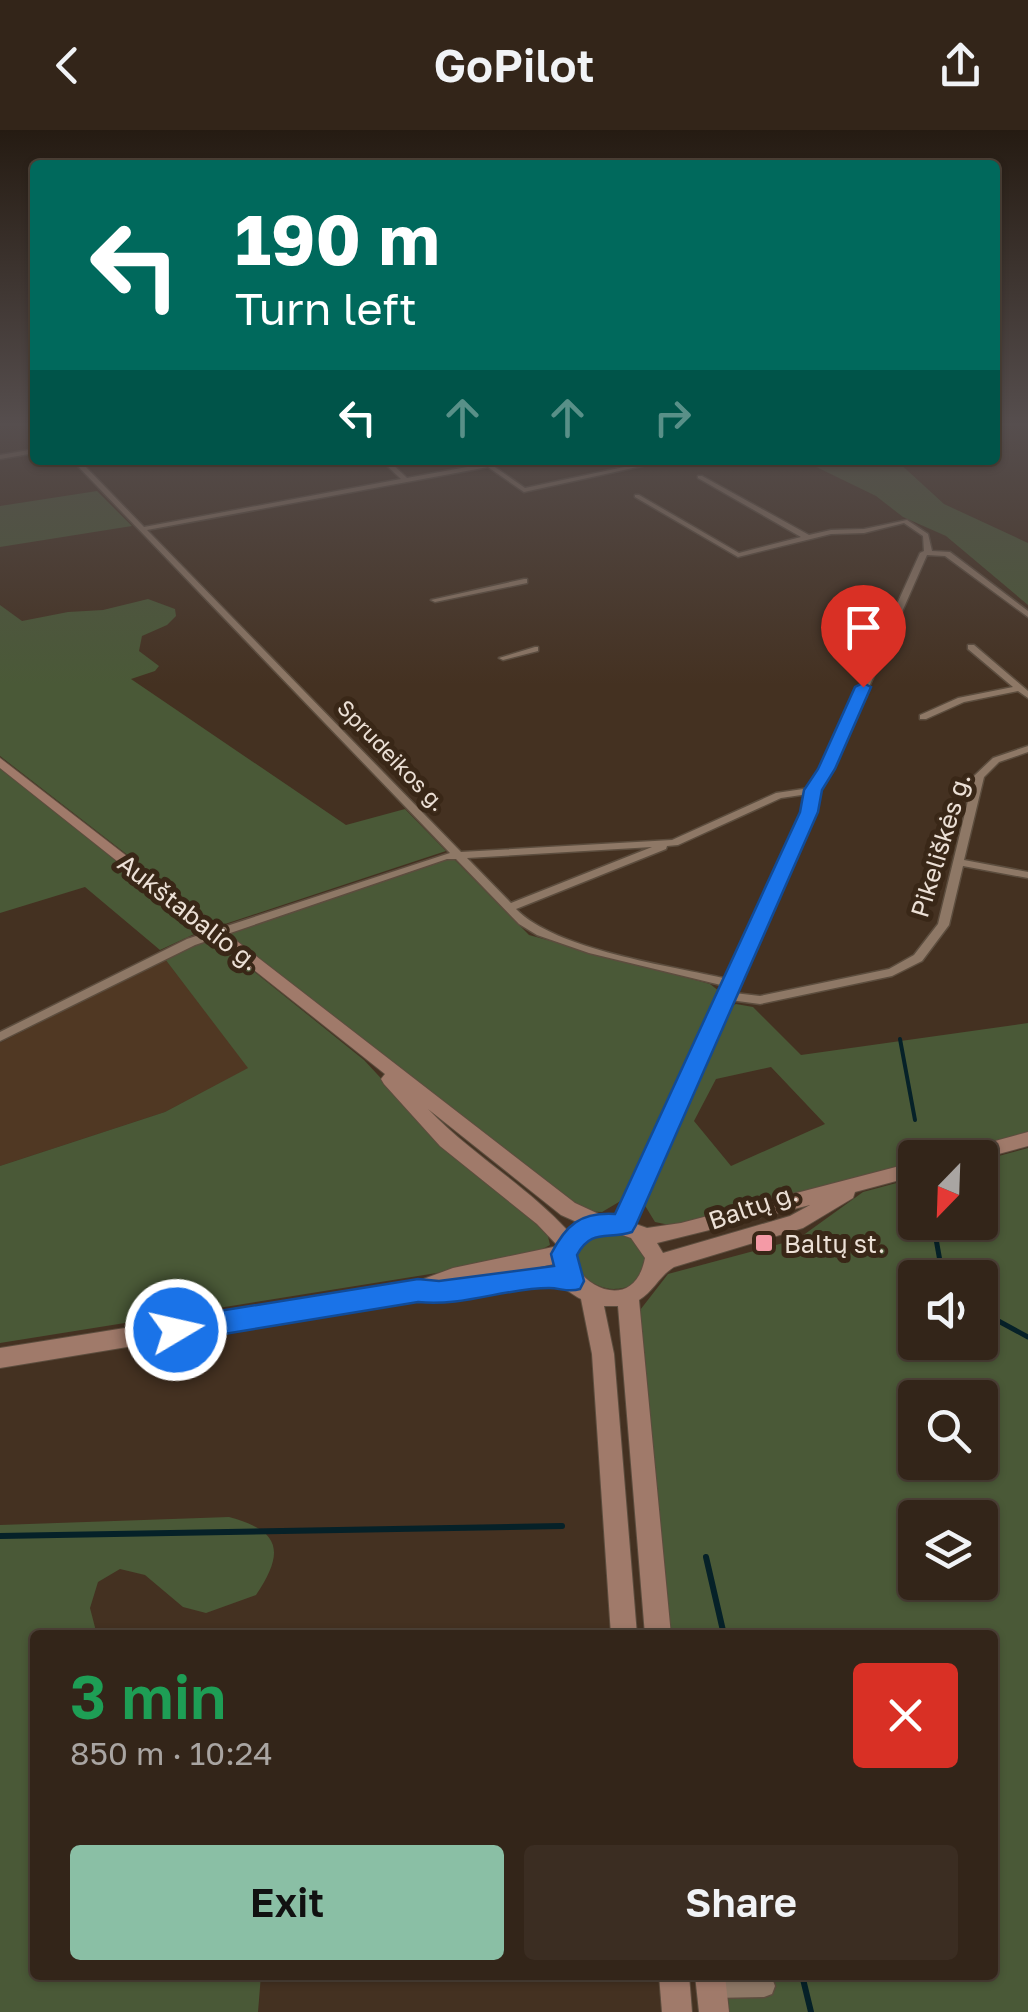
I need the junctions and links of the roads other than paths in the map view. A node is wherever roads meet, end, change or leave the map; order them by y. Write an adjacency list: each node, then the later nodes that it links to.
1 (123, 510): 5 (street, Sprudeikos g.)
2 (245, 510): 5 (street)
3 (661, 510): 6 (street)
4 (758, 510): 6 (street)
5 (142, 529): 20 (street, Sprudeikos g.)
6 (808, 538): 7 (street)
7 (931, 551): 10 (street); 18 (street)
8 (524, 581): 9 (street)
9 (435, 600)
10 (1028, 615)
11 (971, 647): 14 (street)
12 (534, 649): 13 (street)
13 (503, 658)
14 (1024, 692): 15 (street)
15 (924, 717)
16 (1028, 749): 21 (street, Pikeliškės g.)
17 (0, 762): 24 (main road, Aukštabalio g.)
18 (813, 790): 19 (street); 25 (street)
19 (674, 842): 20 (street); 23 (street)
20 (460, 855): 23 (street, Sprudeikos g.); 24 (street)
21 (960, 862): 22 (street); 25 (street, Pikeliškės g.)
22 (1028, 875)
23 (508, 908): 25 (street, Sprudeikos g.)
24 (214, 932): 26 (street); 27 (main road, Aukštabalio g.)
25 (731, 991): 33 (street)
26 (0, 1037)
27 (378, 1062): 32 (main road, Aukštabalio g.); 35 (main road, Aukštabalio g.)
28 (1028, 1139): 29 (main road)
29 (998, 1147)
30 (898, 1173): 31 (main road, Baltų g.)
31 (864, 1182): 34 (main road, Baltų g.); 36 (main road, Baltų g.)
32 (599, 1223): 33 (main road); 35 (main road)
33 (623, 1225): 34 (main road)
34 (644, 1237): 36 (main road)
35 (566, 1249): 37 (main road); 38 (main road)
36 (655, 1268): 39 (main road)
37 (581, 1288): 38 (main road); 39 (main road); 41 (main road)
38 (418, 1290): 40 (main road)
39 (628, 1296): 42 (main road)
40 (0, 1358)
41 (624, 1630)
42 (658, 1630)
43 (674, 1980): 46 (main road)
44 (764, 1986): 45 (street)
45 (712, 1991)
46 (677, 2012)

